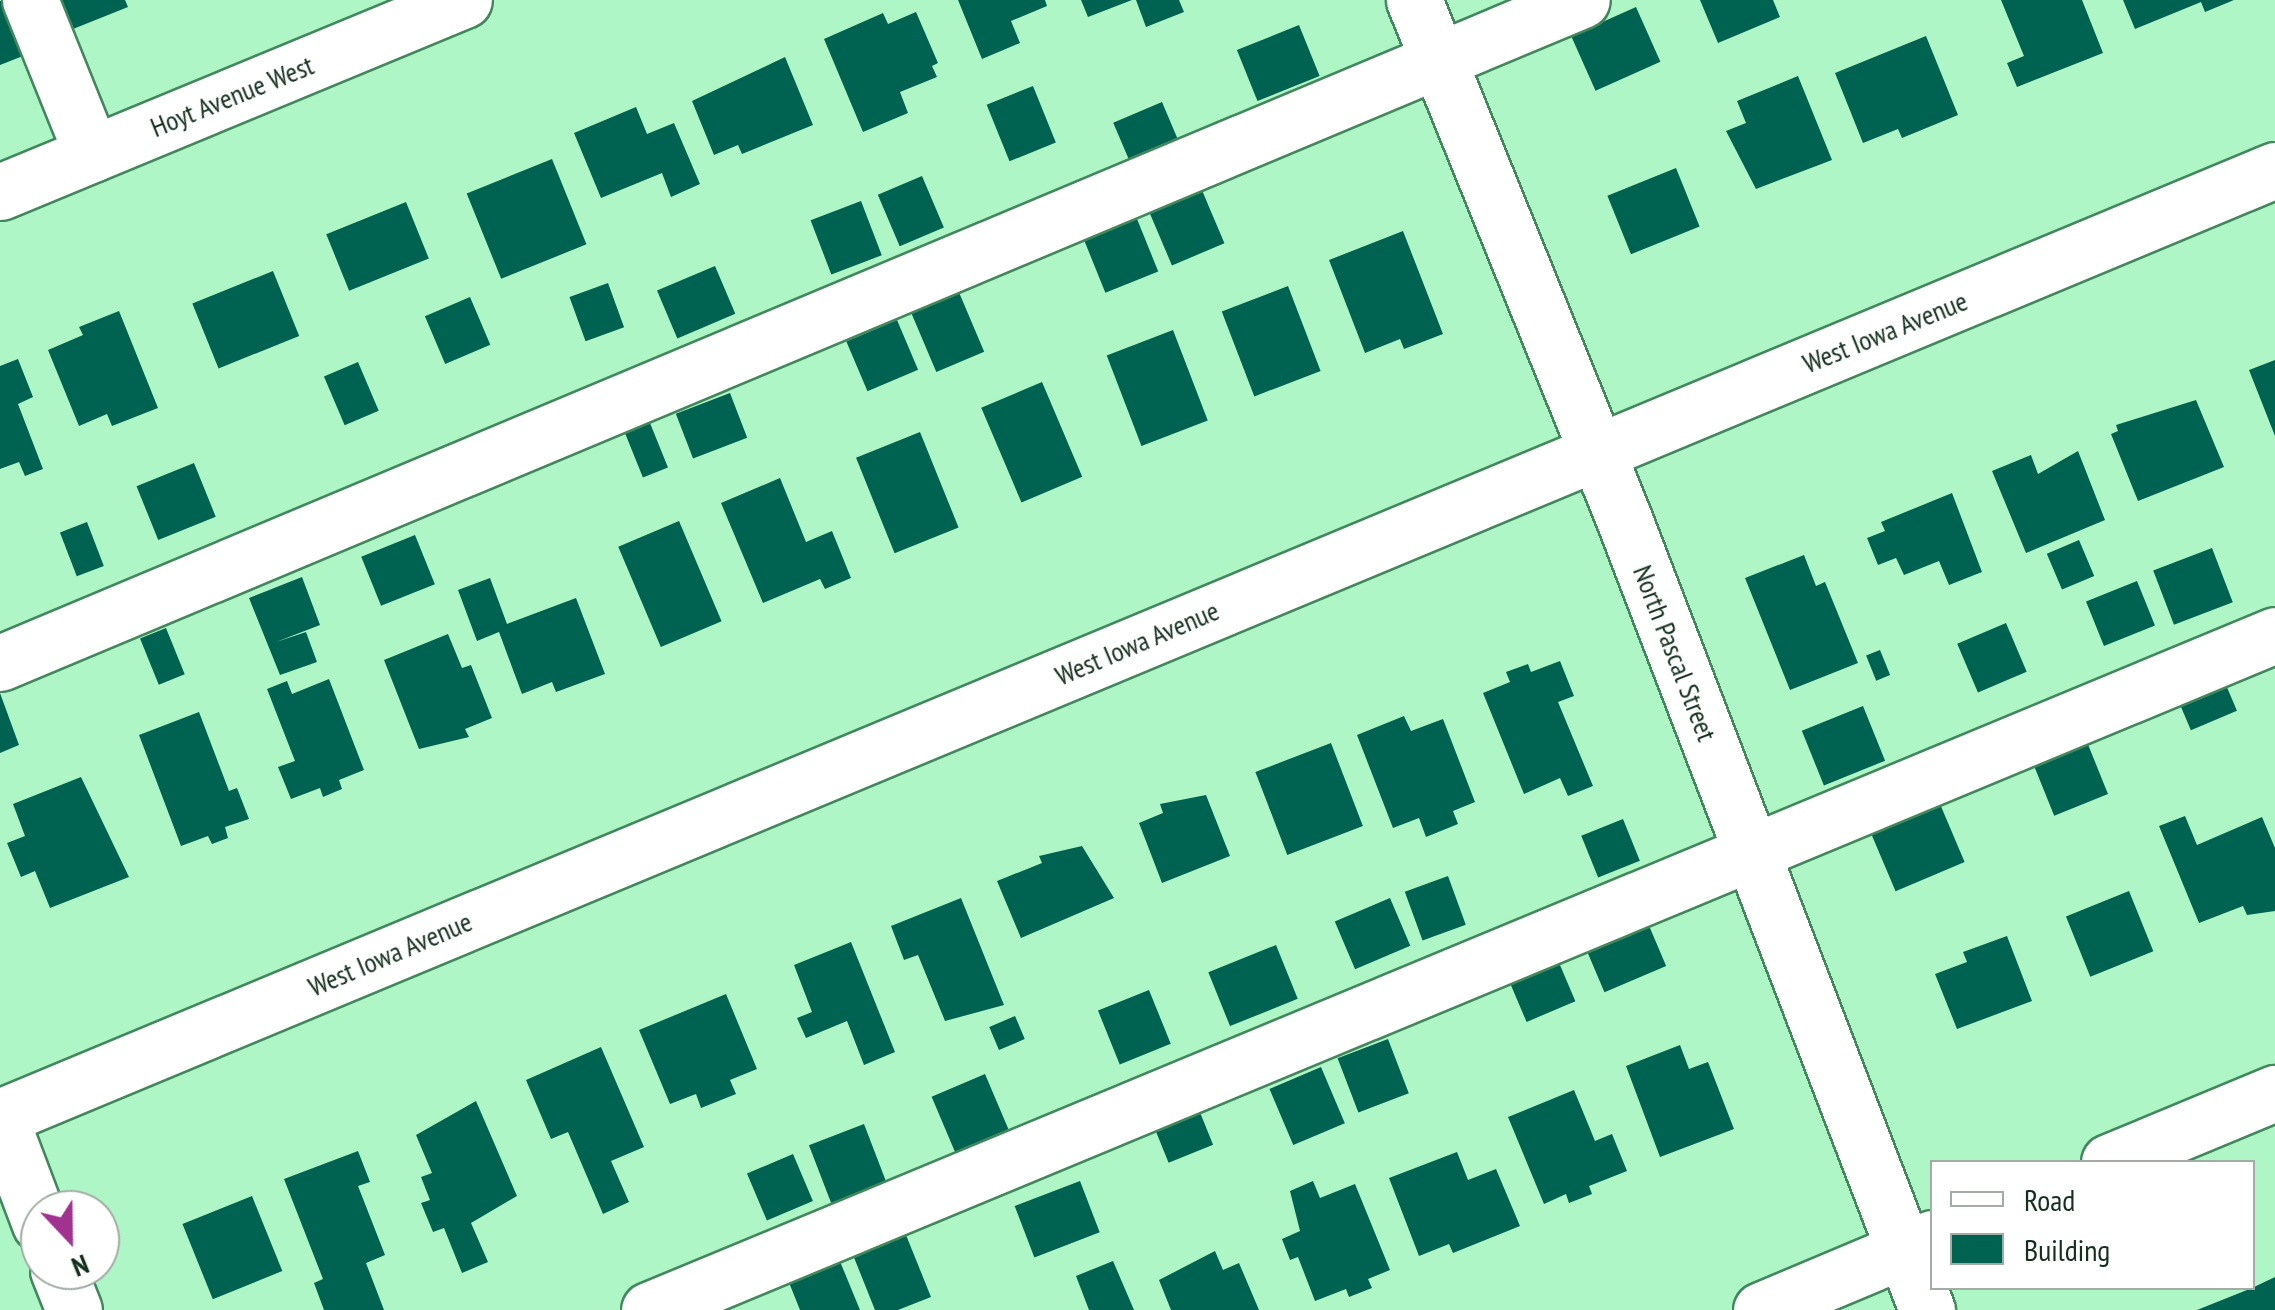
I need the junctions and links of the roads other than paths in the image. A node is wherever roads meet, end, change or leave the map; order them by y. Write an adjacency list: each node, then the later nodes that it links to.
1 (30, 0): 6 (street)
2 (464, 0): 6 (street, Hoyt Avenue West)
3 (1414, 0): 5 (street, North Pascal Street)
4 (1582, 0): 5 (street)
5 (1437, 60): 9 (street, North Pascal Street); 11 (street)
6 (92, 154): 8 (street, Hoyt Avenue West)
7 (2275, 170): 9 (street, West Iowa Avenue)
8 (0, 192)
9 (1596, 454): 12 (street, North Pascal Street); 14 (street, West Iowa Avenue)
10 (2275, 635): 12 (street)
11 (0, 663)
12 (1751, 849): 17 (street, North Pascal Street); 18 (street)
13 (2275, 1094): 15 (street)
14 (0, 1118): 16 (street)
15 (2115, 1160)
16 (27, 1190)
17 (1919, 1244): 19 (street); 20 (street, North Pascal Street)
18 (649, 1310)
19 (1761, 1310)
20 (1927, 1310)

